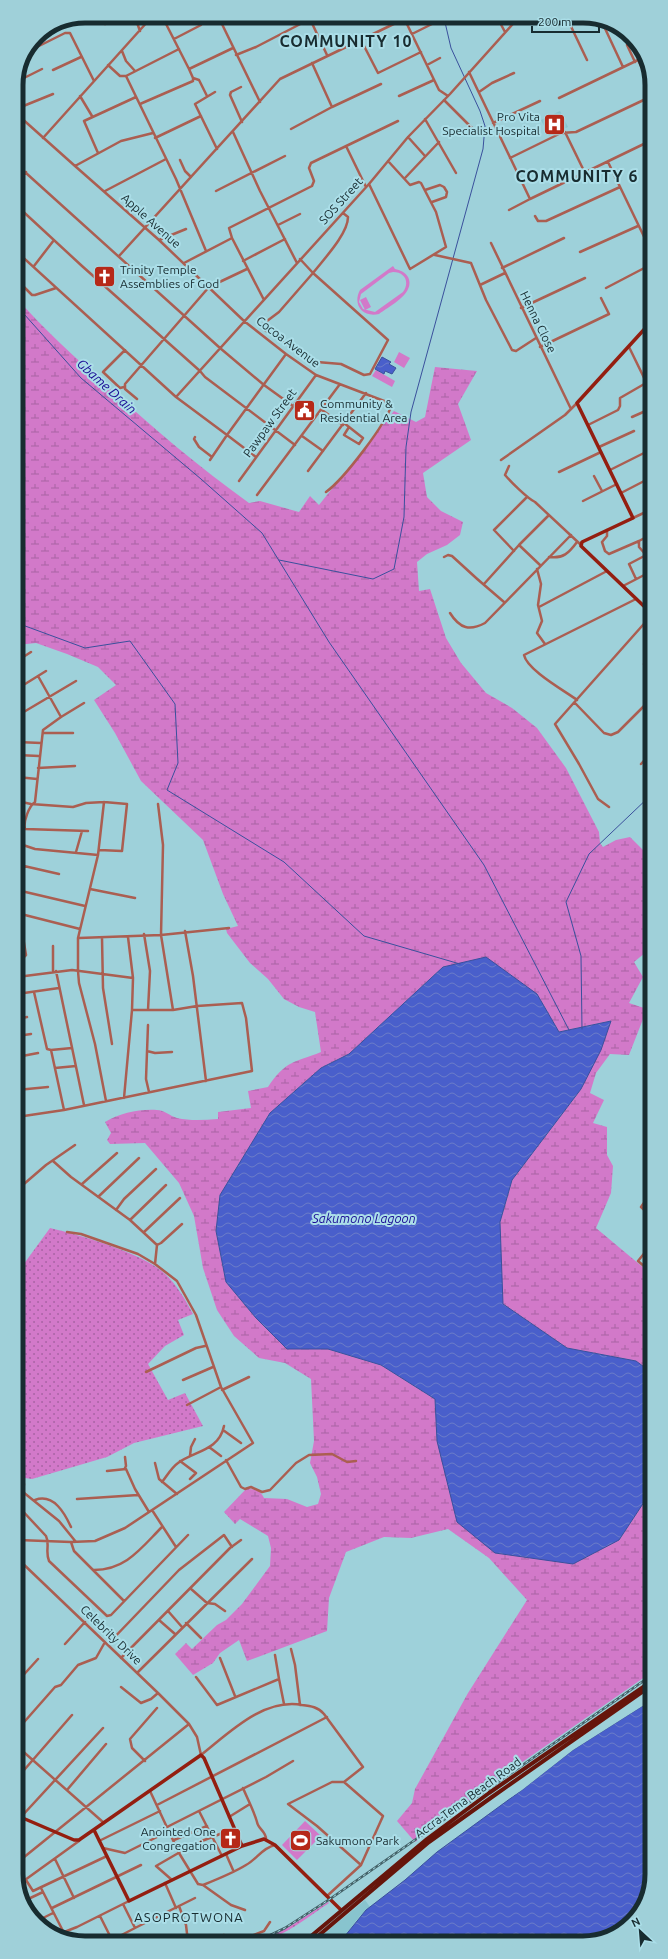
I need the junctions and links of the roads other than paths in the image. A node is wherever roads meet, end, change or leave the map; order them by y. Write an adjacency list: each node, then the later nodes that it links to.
1 (137, 23): 15 (street)
2 (147, 23): 15 (street)
3 (166, 23): 18 (street)
4 (302, 23): 26 (street)
5 (312, 23): 27 (street)
6 (394, 23): 27 (street)
7 (406, 23): 17 (street)
8 (434, 23): 17 (street)
9 (501, 23): 16 (street)
10 (513, 23): 16 (street, SOS Street)
11 (569, 23): 30 (street)
12 (222, 24): 22 (street)
13 (200, 25): 18 (street)
14 (604, 27): 35 (street)
15 (140, 31): 24 (street)
16 (505, 32): 40 (street, SOS Street)
17 (412, 34): 25 (street)
18 (174, 39): 23 (street)
19 (363, 44): 25 (street)
20 (627, 45): 31 (street)
21 (36, 48): 28 (street)
22 (233, 48): 26 (street); 36 (street)
23 (179, 49): 36 (street); 39 (street)
24 (122, 50): 33 (street); 39 (street)
25 (421, 52): 34 (street)
26 (236, 55): 62 (street)
27 (327, 55): 32 (street)
28 (81, 57): 38 (street); 47 (street)
29 (440, 58): 34 (street)
30 (586, 60)
31 (637, 61): 35 (street); 42 (street)
32 (312, 63): 62 (street); 65 (street)
33 (108, 65): 43 (street); 47 (street)
34 (427, 65): 46 (street)
35 (623, 67): 58 (street)
36 (189, 69): 45 (street)
37 (42, 70): 44 (street)
38 (53, 70)
39 (135, 71): 43 (street)
40 (469, 72): 51 (street); 56 (street, SOS Street)
41 (514, 72): 51 (street)
42 (643, 72)
43 (126, 76): 57 (street)
44 (24, 77)
45 (194, 78): 54 (street); 63 (street)
46 (434, 80): 55 (street); 56 (street)
47 (94, 81): 53 (street)
48 (381, 84): 65 (street)
49 (241, 87): 71 (street)
50 (215, 92): 54 (street)
51 (479, 92): 72 (street)
52 (53, 94): 64 (street)
53 (80, 96): 66 (street); 79 (street)
54 (207, 96): 67 (street)
55 (399, 96)
56 (448, 96): 60 (street, SOS Street)
57 (136, 97): 63 (street); 66 (street)
58 (559, 98)
59 (645, 99): 75 (street)
60 (444, 100): 68 (street, SOS Street); 77 (street)
61 (540, 101): 72 (street)
62 (260, 102): 71 (street)
63 (140, 104): 76 (street)
64 (23, 107)
65 (332, 107): 73 (street)
66 (92, 116): 85 (street)
67 (201, 116): 80 (street); 84 (street)
68 (425, 119): 78 (street, SOS Street); 81 (street)
69 (23, 121): 79 (street, Apple Avenue)
70 (398, 121): 83 (street)
71 (242, 122): 74 (street)
72 (493, 123): 88 (street)
73 (291, 129)
74 (233, 132): 84 (street); 97 (street)
75 (565, 132): 88 (street); 96 (street)
76 (153, 133): 80 (street); 85 (street)
77 (477, 133)
78 (408, 137): 87 (street); 91 (street, SOS Street)
79 (43, 138): 93 (street, Apple Avenue)
80 (156, 138): 89 (street)
81 (439, 142): 87 (street); 98 (street)
82 (645, 144): 92 (street)
83 (346, 146): 102 (street); 110 (street)
84 (217, 149): 100 (street)
85 (98, 153): 93 (street)
86 (285, 156): 97 (street)
87 (425, 156): 101 (street)
88 (510, 158): 108 (street)
89 (166, 159): 104 (street); 106 (street)
90 (180, 160): 100 (street)
91 (388, 161): 101 (street); 102 (street, SOS Street)
92 (608, 162): 96 (street); 103 (street)
93 (74, 166): 106 (street, Apple Avenue)
94 (23, 170): 95 (street)
95 (26, 172): 99 (street); 130 (street)
96 (584, 173): 108 (street)
97 (252, 174): 107 (street); 110 (street)
98 (456, 174)
99 (23, 175)
100 (191, 177): 104 (street)
101 (405, 178): 105 (street)
102 (368, 186): 113 (street, SOS Street); 129 (street)
103 (620, 187): 115 (street); 117 (street)
104 (180, 189): 118 (street); 127 (street)
105 (425, 190): 109 (street); 109 (street)
106 (105, 191): 118 (street, Apple Avenue)
107 (216, 191)
108 (530, 199): 111 (street)
109 (432, 202): 129 (street)
110 (269, 208): 116 (street); 120 (street)
111 (509, 210)
112 (23, 211): 123 (street)
113 (342, 213): 132 (street, SOS Street); 140 (street)
114 (300, 214): 116 (street)
115 (535, 216)
116 (278, 225): 122 (street)
117 (638, 226): 125 (street); 128 (street)
118 (145, 227): 124 (street, Apple Avenue); 130 (street)
119 (186, 229): 124 (street)
120 (232, 238): 127 (street); 133 (street)
121 (564, 238): 137 (street)
122 (285, 239): 133 (street); 135 (street)
123 (54, 240): 136 (street); 154 (street)
124 (159, 240): 134 (street, Apple Avenue)
125 (645, 240)
126 (491, 243): 137 (street, Henna Close)
127 (206, 251): 134 (street)
128 (580, 252)
129 (435, 255): 143 (street)
130 (119, 256): 151 (street)
131 (23, 257): 136 (street)
132 (300, 259): 135 (street, SOS Street); 140 (street)
133 (243, 261): 139 (street)
134 (184, 263): 145 (street, Apple Avenue)
135 (297, 263): 149 (street, SOS Street)
136 (34, 266): 146 (street)
137 (502, 268): 141 (street, Henna Close)
138 (645, 268): 147 (street)
139 (247, 269): 145 (street); 149 (street)
140 (313, 273): 140 (street)
141 (504, 273): 143 (street); 150 (street, Henna Close)
142 (586, 278): 150 (street)
143 (480, 285): 155 (street)
144 (23, 286): 146 (street)
145 (209, 287): 151 (street); 152 (street, Apple Avenue)
146 (56, 288): 159 (street)
147 (606, 288)
148 (601, 298): 156 (street)
149 (264, 300): 152 (street, SOS Street)
150 (521, 308): 155 (street, Henna Close)
151 (184, 315): 154 (street); 158 (street)
152 (244, 321): 158 (street, SOS Street); 160 (street, Cocoa Avenue)
153 (645, 329): 157 (street)
154 (164, 338): 161 (street); 162 (street)
155 (536, 338): 156 (street, Henna Close)
156 (540, 347): 175 (street, Henna Close)
157 (629, 347): 164 (street); 173 (street)
158 (220, 348): 162 (street, SOS Street); 168 (street)
159 (125, 350): 161 (street); 169 (street)
160 (286, 354): 163 (street, Cocoa Avenue); 168 (street)
161 (141, 364): 169 (street); 171 (street)
162 (200, 371): 171 (street, SOS Street); 176 (street)
163 (316, 375): 166 (street, Cocoa Avenue); 174 (street, Pawpaw Street)
164 (644, 377): 165 (street)
165 (645, 380)
166 (340, 384): 170 (street, Cocoa Avenue); 177 (street)
167 (645, 384): 181 (street)
168 (264, 385): 174 (street); 176 (street)
169 (124, 387): 172 (street)
170 (366, 393): 180 (street); 204 (street, Cocoa Avenue)
171 (176, 397): 185 (street)
172 (137, 399)
173 (577, 403): 175 (street); 181 (street)
174 (293, 406): 183 (street, Pawpaw Street)
175 (571, 409): 194 (street)
176 (246, 410): 183 (street); 185 (street)
177 (322, 410): 180 (street); 186 (street)
178 (645, 411): 179 (street)
179 (632, 417)
180 (344, 424): 182 (street); 190 (street)
181 (588, 425): 189 (street)
182 (349, 427): 182 (street)
183 (274, 430): 188 (street); 193 (street, Pawpaw Street)
184 (634, 431): 189 (street)
185 (227, 435): 187 (street); 193 (street)
186 (302, 436): 188 (street); 190 (street)
187 (195, 437)
188 (295, 445): 206 (street)
189 (599, 447): 191 (street)
190 (324, 451): 197 (street)
191 (601, 452): 196 (street); 198 (street)
192 (644, 453): 196 (street)
193 (256, 457): 200 (street, Pawpaw Street)
194 (501, 460)
195 (509, 466): 207 (street)
196 (610, 470): 202 (street)
197 (308, 471)
198 (559, 472)
199 (594, 476): 203 (street)
200 (240, 481)
201 (645, 481): 205 (street)
202 (616, 484): 203 (street); 205 (street)
203 (602, 491): 208 (street)
204 (326, 492)
205 (620, 493): 211 (street)
206 (258, 495)
207 (527, 498): 210 (street); 218 (street)
208 (583, 501)
209 (645, 512): 211 (street)
210 (548, 516): 213 (street); 217 (street)
211 (633, 518): 212 (street)
212 (607, 530): 215 (street); 216 (street)
213 (571, 535): 216 (street); 222 (street)
214 (645, 538): 215 (street)
215 (639, 542): 219 (street)
216 (579, 543): 222 (street); 225 (street)
217 (519, 546): 218 (street); 223 (street)
218 (514, 551): 228 (street)
219 (645, 554)
220 (645, 556): 227 (street)
221 (444, 557): 228 (street)
222 (548, 557): 223 (street)
223 (540, 565): 224 (street)
224 (537, 569): 231 (street); 232 (street)
225 (608, 571): 229 (street); 232 (street)
226 (645, 574): 227 (street)
227 (636, 579): 229 (street)
228 (484, 584): 231 (street)
229 (623, 586): 230 (street)
230 (636, 599): 233 (street); 236 (street)
231 (504, 602): 234 (street)
232 (539, 607): 236 (street)
233 (645, 607)
234 (450, 613)
235 (645, 623): 244 (street)
236 (545, 644): 244 (street)
237 (31, 652): 238 (street)
238 (23, 657)
239 (46, 671): 240 (street)
240 (38, 676): 242 (street); 243 (street)
241 (76, 681): 243 (street)
242 (23, 685)
243 (50, 696): 248 (street); 249 (street)
244 (577, 700): 246 (street)
245 (84, 703): 249 (street)
246 (575, 703): 247 (street); 266 (street)
247 (645, 704)
248 (23, 712)
249 (61, 717): 250 (street)
250 (43, 733): 251 (street); 253 (street)
251 (73, 733)
252 (23, 742): 253 (street)
253 (41, 743): 255 (street)
254 (23, 755): 255 (street)
255 (39, 756): 259 (street)
256 (645, 760): 257 (street)
257 (641, 764)
258 (75, 766): 259 (street)
259 (38, 768): 261 (street)
260 (23, 778): 261 (street)
261 (37, 779): 264 (street)
262 (23, 802): 264 (street)
263 (104, 802): 264 (street); 270 (street); 270 (street)
264 (31, 804): 267 (street)
265 (158, 804): 284 (street)
266 (609, 807)
267 (82, 831): 268 (street); 271 (street)
268 (88, 831)
269 (23, 845): 271 (street)
270 (99, 850): 272 (street)
271 (76, 852): 272 (street)
272 (98, 855): 275 (street)
273 (23, 870): 274 (street)
274 (59, 874)
275 (90, 889): 277 (street); 278 (street)
276 (23, 891): 278 (street)
277 (135, 898)
278 (85, 906): 281 (street)
279 (23, 915): 281 (street)
280 (229, 928): 282 (street)
281 (80, 929): 287 (street)
282 (185, 931): 284 (street); 299 (street)
283 (144, 934): 284 (street); 286 (street); 301 (street)
284 (161, 935): 302 (street)
285 (23, 937): 290 (street)
286 (128, 937): 288 (street); 295 (street)
287 (78, 938): 288 (street); 292 (street)
288 (102, 938): 293 (street)
289 (53, 946): 291 (street)
290 (23, 958)
291 (54, 971): 292 (street); 294 (street); 296 (street)
292 (78, 971): 293 (street); 322 (street)
293 (102, 975): 295 (street); 308 (street)
294 (23, 976)
295 (133, 978): 300 (street)
296 (59, 988): 297 (street); 309 (street)
297 (34, 992): 298 (street); 310 (street)
298 (23, 993)
299 (196, 1006): 302 (street); 317 (street); 317 (street)
300 (132, 1010): 301 (street); 321 (street)
301 (148, 1010): 302 (street)
302 (173, 1010)
303 (26, 1017): 304 (street)
304 (23, 1018)
305 (148, 1025): 311 (street)
306 (31, 1034): 307 (street)
307 (23, 1035)
308 (112, 1044)
309 (72, 1048): 310 (street); 315 (street)
310 (51, 1050): 316 (street)
311 (146, 1051): 312 (street); 320 (street)
312 (172, 1052)
313 (38, 1053): 314 (street)
314 (23, 1056)
315 (76, 1066): 316 (street); 323 (street)
316 (55, 1068): 324 (street)
317 (206, 1081): 320 (street)
318 (48, 1087): 319 (street)
319 (23, 1089)
320 (149, 1092): 321 (street)
321 (124, 1098): 322 (street)
322 (106, 1101): 323 (street)
323 (84, 1105): 324 (street)
324 (64, 1110): 325 (street)
325 (23, 1116)
326 (75, 1145): 329 (street)
327 (117, 1153): 331 (street)
328 (140, 1158): 334 (street)
329 (53, 1161): 331 (street); 332 (street)
330 (156, 1169): 337 (street)
331 (82, 1184): 334 (street)
332 (23, 1185)
333 (166, 1185): 339 (street)
334 (98, 1197): 337 (street)
335 (180, 1198): 342 (street)
336 (645, 1201): 338 (street)
337 (116, 1210): 339 (street)
338 (645, 1211)
339 (130, 1220): 342 (street)
340 (182, 1224): 343 (street)
341 (67, 1232): 345 (street)
342 (144, 1232): 343 (street)
343 (157, 1245): 345 (street)
344 (645, 1252): 346 (street)
345 (155, 1264): 347 (street)
346 (645, 1267)
347 (205, 1346): 348 (street); 349 (street)
348 (213, 1367): 351 (street); 352 (street)
349 (146, 1372)
350 (249, 1378): 352 (street)
351 (183, 1380)
352 (222, 1389): 353 (street); 362 (street)
353 (187, 1405)
354 (224, 1426): 355 (street)
355 (223, 1430): 357 (street); 358 (street)
356 (195, 1439): 359 (street)
357 (241, 1443)
358 (209, 1447): 359 (street); 360 (street)
359 (190, 1456): 364 (street)
360 (222, 1456)
361 (125, 1457): 366 (street)
362 (226, 1460): 363 (street); 371 (street)
363 (356, 1461)
364 (180, 1462): 368 (street); 369 (street)
365 (155, 1464): 369 (street)
366 (125, 1468): 367 (street); 372 (street)
367 (107, 1471)
368 (190, 1478)
369 (162, 1482): 371 (street)
370 (23, 1492): 374 (street)
371 (177, 1494): 376 (street)
372 (138, 1495): 373 (street); 376 (street)
373 (77, 1499)
374 (35, 1500): 378 (street); 384 (street)
375 (23, 1511): 382 (street)
376 (150, 1511): 377 (street); 384 (street)
377 (162, 1527): 385 (street); 389 (street)
378 (71, 1528)
379 (188, 1535): 385 (street)
380 (23, 1540): 382 (street)
381 (241, 1540): 386 (street)
382 (48, 1542): 383 (street); 391 (street)
383 (71, 1542): 384 (street); 389 (street)
384 (76, 1542)
385 (176, 1547): 391 (street)
386 (232, 1547): 390 (street); 401 (street)
387 (252, 1559): 392 (street)
388 (23, 1564): 396 (street, Celebrity Drive)
389 (94, 1570): 391 (street)
390 (190, 1588): 392 (street); 393 (street)
391 (124, 1601)
392 (207, 1603): 394 (street); 397 (street)
393 (168, 1610): 395 (street); 398 (street)
394 (225, 1611)
395 (159, 1620): 399 (street); 405 (street)
396 (85, 1622): 401 (street, Celebrity Drive); 402 (street)
397 (186, 1623): 398 (street); 400 (street)
398 (182, 1627): 399 (street)
399 (175, 1634): 408 (street)
400 (201, 1638)
401 (107, 1643): 405 (street, Celebrity Drive); 422 (street)
402 (65, 1644)
403 (291, 1650): 418 (street)
404 (275, 1655): 411 (street)
405 (121, 1658): 408 (street, Celebrity Drive)
406 (220, 1658): 416 (street)
407 (38, 1659): 409 (street)
408 (137, 1672): 415 (street, Celebrity Drive)
409 (23, 1676)
410 (196, 1677): 416 (street)
411 (279, 1678): 416 (street); 417 (street)
412 (645, 1686): 491 (main road, Accra-Tema Beach Road)
413 (121, 1687): 415 (street)
414 (645, 1690): 491 (main road, Accra-Tema Beach Road)
415 (158, 1693): 423 (street, Celebrity Drive)
416 (235, 1696)
417 (284, 1704): 418 (street); 427 (street)
418 (300, 1704): 421 (street)
419 (157, 1708): 429 (street)
420 (72, 1715): 428 (street)
421 (327, 1717): 432 (street); 434 (street)
422 (23, 1723)
423 (189, 1724): 427 (street, Celebrity Drive); 429 (street)
424 (103, 1728): 433 (street)
425 (106, 1744): 436 (street)
426 (23, 1752): 428 (street)
427 (201, 1755): 432 (street); 437 (street)
428 (33, 1761): 431 (street); 433 (street)
429 (145, 1761): 441 (street)
430 (293, 1761): 435 (street)
431 (23, 1772)
432 (211, 1776): 438 (street); 440 (street)
433 (56, 1780): 436 (street); 444 (street)
434 (344, 1782): 469 (street); 469 (street)
435 (243, 1788): 438 (street); 439 (street)
436 (67, 1790): 441 (street)
437 (150, 1791): 440 (street); 447 (street)
438 (221, 1800): 443 (street); 446 (street)
439 (250, 1804): 446 (street); 455 (street)
440 (156, 1805): 442 (street)
441 (86, 1808): 447 (street); 453 (street)
442 (160, 1811): 448 (street); 458 (street)
443 (199, 1811): 448 (street); 449 (street)
444 (23, 1813)
445 (23, 1817): 453 (street)
446 (228, 1817): 450 (street)
447 (104, 1823): 451 (street)
448 (167, 1826): 452 (street)
449 (207, 1826): 454 (street); 457 (street)
450 (233, 1828): 454 (street); 460 (street)
451 (94, 1830): 456 (street); 458 (street)
452 (169, 1831): 457 (street); 461 (street)
453 (56, 1832): 456 (street); 466 (street)
454 (211, 1836): 462 (street); 465 (street)
455 (266, 1839): 459 (street); 460 (street)
456 (79, 1840): 467 (street)
457 (174, 1840): 462 (street)
458 (100, 1841): 461 (street)
459 (274, 1845): 470 (street); 482 (street)
460 (242, 1846): 463 (street)
461 (103, 1848): 464 (street)
462 (179, 1853): 471 (street); 475 (street)
463 (226, 1854): 465 (street); 470 (street)
464 (107, 1856): 472 (street); 473 (street)
465 (222, 1856): 471 (street)
466 (23, 1858)
467 (55, 1858): 473 (street); 474 (street)
468 (141, 1865): 472 (street)
469 (361, 1865): 482 (street)
470 (233, 1870): 477 (street)
471 (190, 1871): 475 (street); 477 (street)
472 (117, 1876): 483 (street); 486 (street)
473 (64, 1877): 478 (street); 483 (street)
474 (26, 1880): 479 (street)
475 (172, 1880): 476 (street)
476 (165, 1883): 486 (street); 488 (street)
477 (203, 1885): 490 (street)
478 (40, 1888): 479 (street); 480 (street)
479 (33, 1891): 481 (street)
480 (43, 1892): 481 (street); 489 (street)
481 (35, 1896): 485 (street)
482 (326, 1896): 491 (street)
483 (74, 1898): 489 (street)
484 (195, 1898): 488 (street)
485 (28, 1899)
486 (129, 1901): 487 (street)
487 (123, 1904): 493 (street); 496 (street)
488 (178, 1907): 496 (street); 500 (street)
489 (52, 1908): 492 (street)
490 (245, 1910)
491 (343, 1912): 502 (main road, Accra-Tema Beach Road); 503 (main road, Accra-Tema Beach Road)
492 (54, 1913): 494 (street); 497 (street)
493 (100, 1916): 497 (street); 498 (street)
494 (42, 1919)
495 (270, 1922): 501 (street)
496 (134, 1928): 499 (street)
497 (64, 1933)
498 (110, 1936)
499 (119, 1936)
500 (187, 1936)
501 (251, 1936)
502 (312, 1936)
503 (317, 1936)

